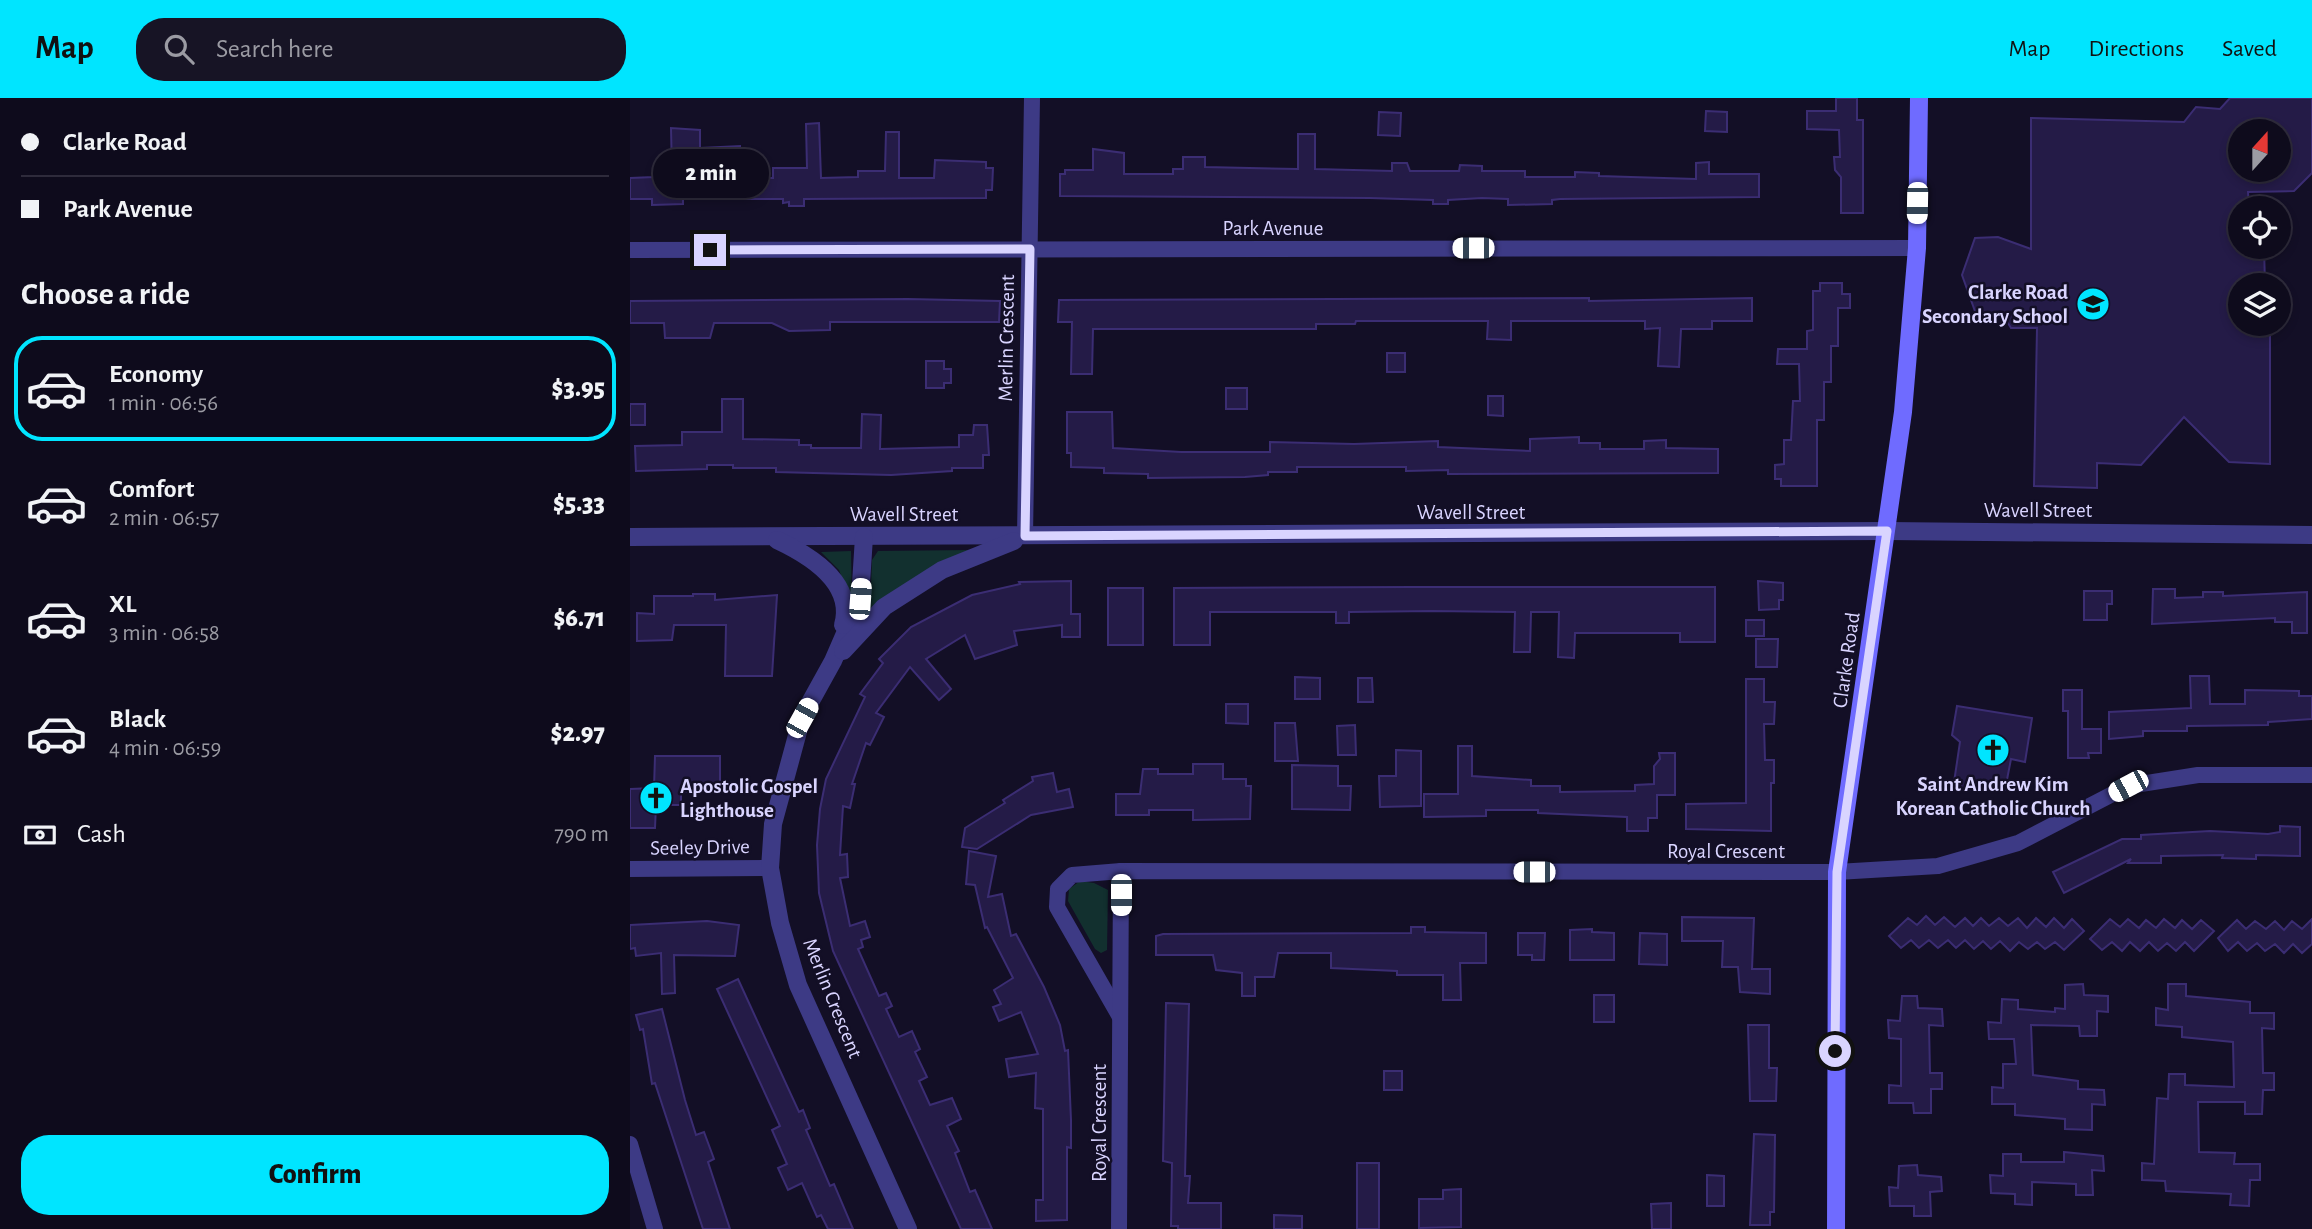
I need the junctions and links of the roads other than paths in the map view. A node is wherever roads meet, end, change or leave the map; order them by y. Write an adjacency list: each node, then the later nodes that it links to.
1 (1032, 98): 4 (street, Merlin Crescent)
2 (1919, 98): 3 (main road, Clarke Road)
3 (1917, 248): 4 (street, Park Avenue); 6 (main road, Clarke Road)
4 (1030, 249): 5 (street, Park Avenue); 8 (street, Merlin Crescent)
5 (630, 250)
6 (1887, 531): 7 (street, Wavell Street); 8 (street, Wavell Street); 17 (main road, Clarke Road)
7 (2312, 535)
8 (1025, 536): 11 (street, Wavell Street); 12 (street)
9 (630, 537): 10 (street, Wavell Street)
10 (771, 537): 11 (street, Wavell Street); 12 (street)
11 (864, 537): 12 (street, Merlin Crescent)
12 (833, 661): 14 (street, Merlin Crescent)
13 (2312, 775): 17 (street, Royal Crescent)
14 (770, 868): 15 (street, Seeley Drive); 21 (street, Merlin Crescent)
15 (630, 869)
16 (1121, 871): 17 (street, Royal Crescent); 18 (street, Royal Crescent); 18 (street, Royal Crescent)
17 (1837, 872): 23 (main road, Clarke Road)
18 (1120, 1017): 22 (street, Royal Crescent)
19 (630, 1144): 20 (street)
20 (655, 1229)
21 (908, 1229)
22 (1119, 1229)
23 (1836, 1229)

